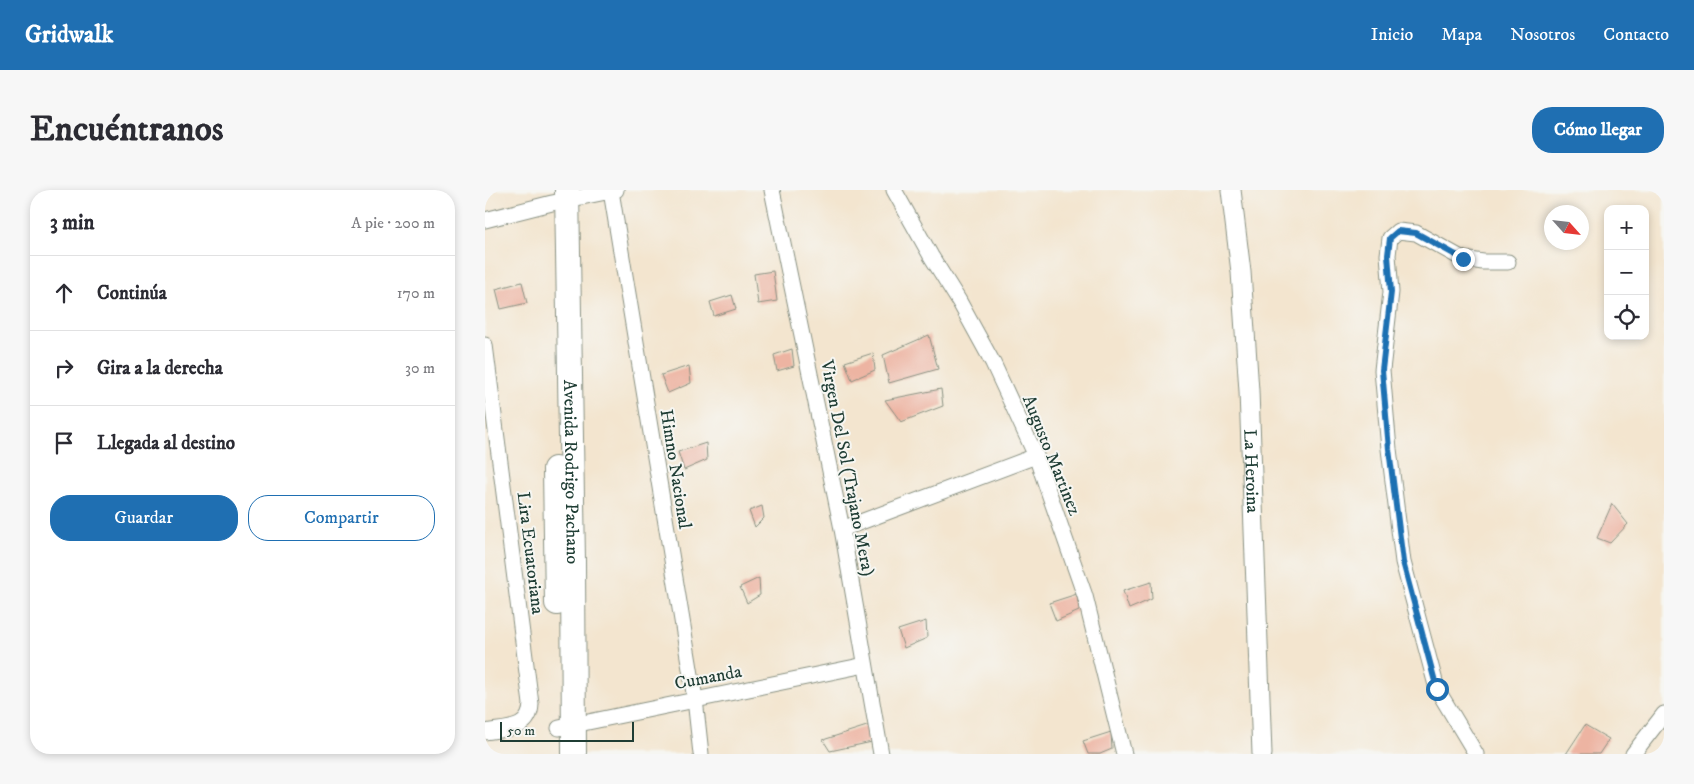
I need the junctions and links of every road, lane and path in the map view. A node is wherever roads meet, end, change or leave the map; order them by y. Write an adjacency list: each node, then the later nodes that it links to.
1 (772, 190): 10 (street, Virgen Del Sol (Trajano Mera))
2 (894, 190): 9 (street, Augusto Martinez)
3 (1231, 190): 21 (street, La Heroina)
4 (613, 191): 5 (street); 12 (street, Himno Nacional)
5 (559, 196): 6 (street); 14 (main road, Avenida Rodrigo Pachano)
6 (485, 220)
7 (1508, 262): 22 (street)
8 (485, 345): 15 (street, Lira Ecuatoriana)
9 (1036, 456): 10 (street); 20 (street, Augusto Martinez)
10 (842, 529): 11 (street, Virgen Del Sol (Trajano Mera))
11 (865, 665): 12 (street, Cumanda); 19 (street, Virgen Del Sol (Trajano Mera))
12 (695, 699): 14 (street, Cumanda); 18 (street, Himno Nacional)
13 (1664, 714): 23 (street)
14 (567, 726): 16 (main road, Avenida Rodrigo Pachano); 17 (main road, Avenida Rodrigo Pachano)
15 (485, 732)
16 (559, 754)
17 (574, 754)
18 (701, 754)
19 (881, 754)
20 (1124, 754)
21 (1262, 754)
22 (1476, 754)
23 (1633, 754)

